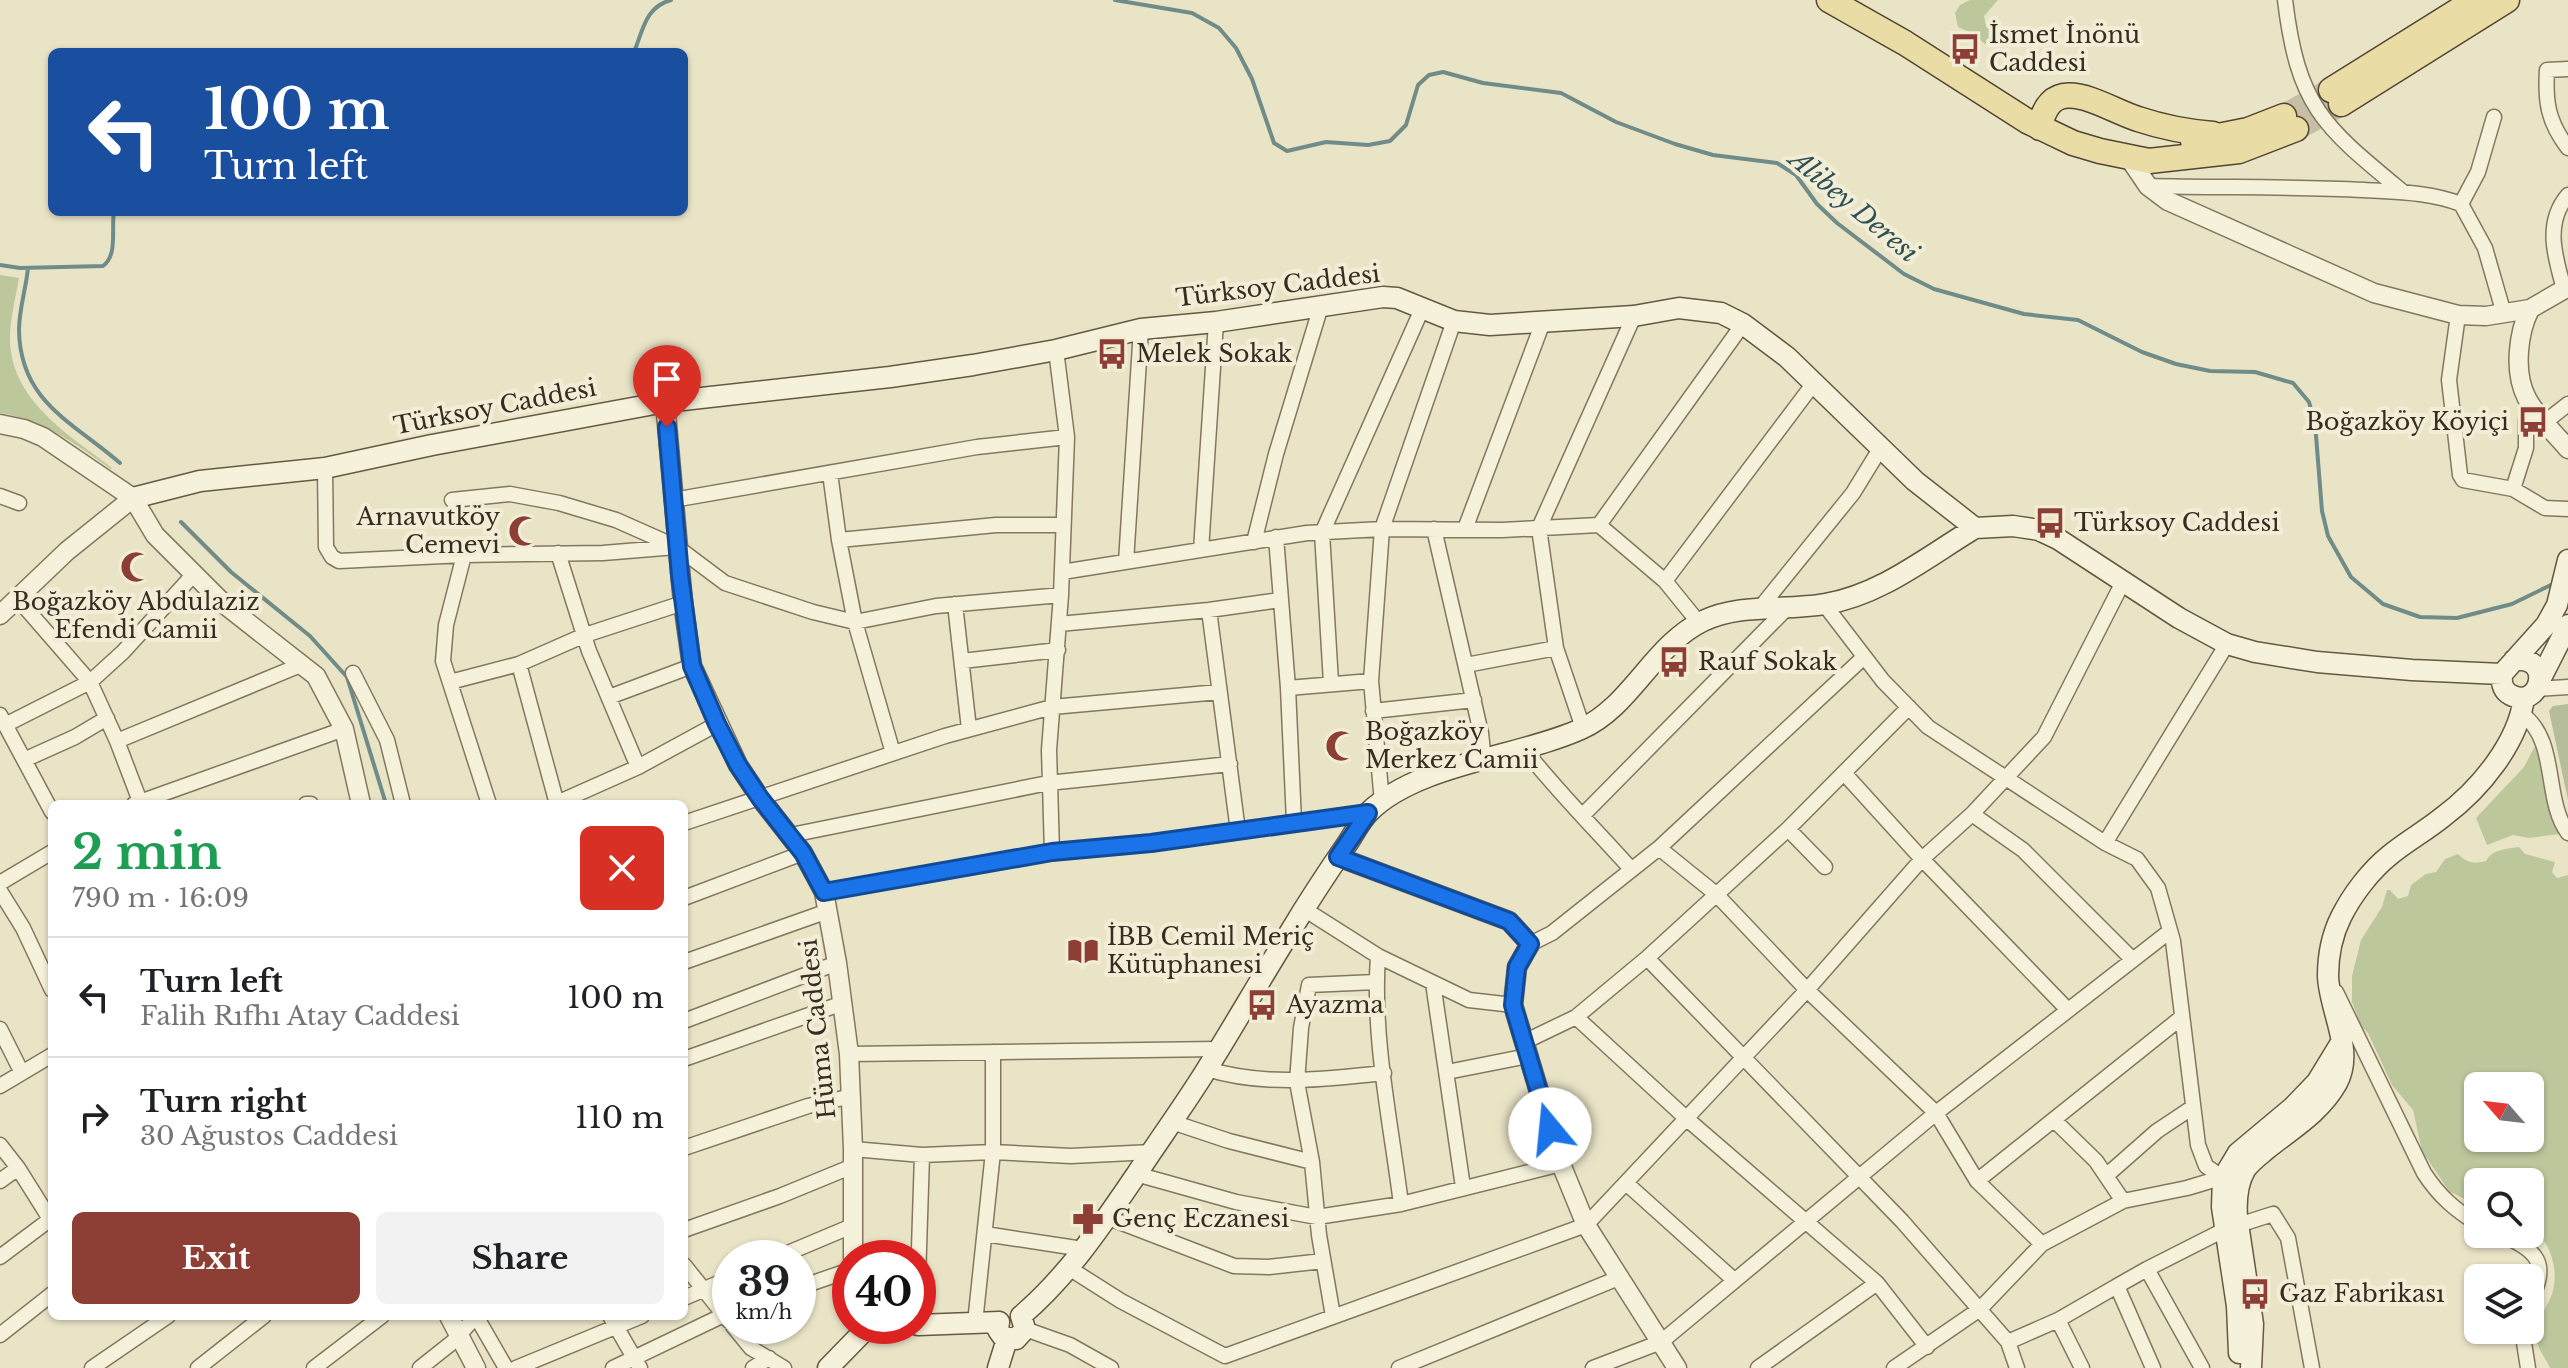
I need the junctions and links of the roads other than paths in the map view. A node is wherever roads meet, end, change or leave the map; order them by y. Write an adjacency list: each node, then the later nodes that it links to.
1 (1829, 0): 7 (main road)
2 (2285, 0): 12 (street)
3 (2475, 0): 4 (main road)
4 (2507, 0)
5 (2568, 69): 9 (street)
6 (2494, 117): 14 (street)
7 (2042, 121): 8 (main road); 10 (main road)
8 (2227, 135): 10 (main road); 10 (main road)
9 (2568, 148)
10 (2126, 150): 11 (street)
11 (2148, 186): 12 (street); 20 (street)
12 (2403, 192): 14 (street)
13 (2568, 195): 15 (street)
14 (2461, 204): 19 (street)
15 (2566, 288): 18 (street)
16 (1321, 306): 17 (main road, Türksoy Caddesi); 23 (main road, Türksoy Caddesi); 57 (street)
17 (1422, 309): 22 (main road, Türksoy Caddesi); 54 (street)
18 (2530, 309): 19 (street); 27 (street)
19 (2504, 314): 20 (street); 27 (street)
20 (2458, 315): 40 (street)
21 (1634, 316): 24 (main road, Türksoy Caddesi); 25 (main road, Türksoy Caddesi); 49 (street)
22 (1454, 321): 24 (main road, Türksoy Caddesi); 51 (street)
23 (1216, 322): 26 (main road, Türksoy Caddesi); 59 (street)
24 (1543, 322): 53 (street)
25 (1743, 324): 29 (main road, Türksoy Caddesi); 48 (street)
26 (1141, 329): 28 (main road, Türksoy Caddesi); 63 (street)
27 (2520, 335): 32 (street)
28 (1056, 350): 30 (main road, Türksoy Caddesi); 35 (street)
29 (1814, 383): 36 (main road, Türksoy Caddesi); 66 (street)
30 (665, 402): 38 (main road, Türksoy Caddesi); 44 (street, Hüma Caddesi)
31 (2568, 404): 33 (street)
32 (2532, 407): 33 (street); 40 (street)
33 (2545, 422): 37 (street)
34 (0, 424): 42 (street)
35 (1067, 437): 39 (street); 47 (street)
36 (1880, 449): 50 (main road, Türksoy Caddesi); 75 (street)
37 (2568, 449)
38 (325, 468): 42 (main road, Türksoy Caddesi); 61 (street)
39 (830, 473): 44 (street); 56 (street)
40 (2513, 489): 46 (street)
41 (0, 496): 45 (street)
42 (133, 498): 65 (street); 74 (street, Türksoy Caddesi)
43 (452, 500): 58 (street)
44 (673, 500): 58 (street, Hüma Caddesi)
45 (19, 503)
46 (2568, 509)
47 (1063, 525): 56 (street); 64 (street)
48 (1599, 525): 49 (street); 66 (street)
49 (1539, 528): 53 (street); 83 (street)
50 (1975, 528): 67 (main road); 72 (main road)
51 (1382, 529): 52 (street); 54 (street); 93 (street)
52 (1434, 529): 53 (street); 89 (street)
53 (1465, 529)
54 (1322, 533): 55 (street); 96 (street)
55 (1276, 537): 57 (street); 69 (street)
56 (839, 540): 77 (street)
57 (1254, 542): 59 (street)
58 (677, 547): 60 (street); 70 (street, Hüma Caddesi); 77 (street)
59 (1201, 550): 63 (street)
60 (558, 553): 61 (street); 81 (street)
61 (464, 555): 95 (street)
62 (2568, 560): 91 (main road)
63 (1126, 562): 64 (street)
64 (1062, 572): 68 (street)
65 (194, 574): 87 (street); 94 (street)
66 (1665, 581): 78 (street)
67 (2123, 582): 82 (main road); 120 (street)
68 (1061, 595): 71 (street); 79 (street)
69 (1280, 600): 76 (street); 98 (street)
70 (683, 603): 81 (street); 90 (street, Hüma Caddesi)
71 (955, 604): 77 (street); 86 (street)
72 (1824, 604): 73 (main road); 85 (street)
73 (1790, 606): 75 (main road); 133 (street)
74 (6, 607): 94 (street)
75 (1760, 608): 78 (main road)
76 (1209, 610): 79 (street); 99 (street)
77 (855, 622): 114 (street)
78 (1699, 623): 109 (main road)
79 (1059, 624): 84 (street)
80 (2568, 625): 100 (main road)
81 (585, 635): 88 (street); 101 (street)
82 (2227, 644): 91 (main road); 140 (street)
83 (1556, 648): 89 (street); 109 (street)
84 (1058, 650): 86 (street); 103 (street)
85 (1864, 657): 104 (street); 141 (street)
86 (962, 661): 111 (street)
87 (303, 664): 110 (street); 112 (street)
88 (519, 664): 95 (street); 128 (street)
89 (1466, 665): 102 (street)
90 (692, 666): 101 (street); 108 (street, Hüma Caddesi)
91 (2508, 667): 100 (main road); 100 (main road)
92 (353, 673): 126 (street)
93 (1371, 681): 96 (street); 105 (street)
94 (90, 682): 106 (street); 107 (street)
95 (450, 682): 127 (street)
96 (1331, 683): 98 (street)
97 (2568, 687): 100 (street)
98 (1288, 688): 135 (street)
99 (1219, 692): 103 (street); 117 (street)
100 (2530, 695): 138 (street); 162 (main road)
101 (609, 697): 118 (street)
102 (1474, 700): 105 (street); 116 (street)
103 (1052, 707): 111 (street); 121 (street)
104 (1909, 707): 119 (street); 120 (street)
105 (1373, 711): 131 (street)
106 (107, 718): 112 (street); 115 (street)
107 (3, 720): 115 (street)
108 (717, 724): 118 (street); 122 (street, Hüma Caddesi)
109 (1583, 728): 113 (main road)
110 (344, 729): 124 (street); 125 (street)
111 (969, 729): 114 (street)
112 (117, 741): 123 (street)
113 (1524, 749): 116 (main road); 133 (street)
114 (893, 753): 122 (street)
115 (24, 760): 130 (street)
116 (1484, 761): 131 (main road)
117 (1230, 764): 121 (street); 137 (street)
118 (638, 767): 129 (street)
119 (1844, 773): 136 (street); 146 (street)
120 (2005, 778): 132 (street); 140 (street)
121 (1048, 783): 139 (street); 142 (street)
122 (760, 798): 134 (street); 139 (street, Hüma Caddesi)
123 (137, 800)
124 (146, 800)
125 (360, 800)
126 (402, 800)
127 (488, 800)
128 (556, 800)
129 (566, 800)
130 (48, 805)
131 (1375, 807): 135 (street); 145 (main road)
132 (1972, 814): 146 (street); 160 (street)
133 (1583, 815): 148 (street)
134 (688, 822)
135 (1294, 822): 137 (street)
136 (1788, 829): 147 (street); 151 (street)
137 (1238, 831): 142 (street)
138 (2568, 833)
139 (791, 835): 143 (street, Hüma Caddesi)
140 (2105, 843): 155 (street)
141 (1659, 848): 148 (street); 151 (street)
142 (1052, 852): 153 (street)
143 (803, 853): 152 (street); 153 (street, Hüma Caddesi)
144 (48, 854): 149 (street)
145 (1338, 857): 154 (main road); 156 (street)
146 (1922, 859): 166 (street); 169 (street)
147 (1825, 867)
148 (1631, 869): 156 (street)
149 (0, 883)
150 (0, 891): 163 (street)
151 (1716, 894): 158 (street); 166 (street)
152 (688, 896)
153 (826, 902): 159 (street); 161 (street, Hüma Caddesi)
154 (1304, 909): 157 (street); 175 (main road)
155 (2170, 931): 160 (street); 171 (street)
156 (1530, 944): 168 (street)
157 (1378, 956): 164 (street); 165 (street)
158 (1647, 958): 170 (street); 180 (street)
159 (688, 960)
160 (2133, 960): 169 (street)
161 (837, 963): 167 (street, Hüma Caddesi); 172 (street)
162 (2328, 978): 174 (main road); 215 (street)
163 (48, 981)
164 (1376, 982): 185 (street); 186 (street)
165 (1433, 983): 168 (street); 183 (street)
166 (1807, 990): 180 (street); 190 (street)
167 (843, 1003): 178 (street, Hüma Caddesi); 181 (street)
168 (1513, 1005): 176 (street)
169 (2068, 1010): 190 (street)
170 (1576, 1017): 176 (street); 191 (street)
171 (2182, 1017): 189 (street); 192 (street)
172 (688, 1019)
173 (0, 1029): 184 (street)
174 (2342, 1041): 203 (main road); 207 (main road)
175 (1218, 1049): 177 (street); 182 (main road)
176 (1526, 1049): 183 (street); 201 (street)
177 (993, 1052): 178 (street); 196 (street)
178 (849, 1054): 188 (street, Hüma Caddesi)
179 (48, 1057): 184 (street)
180 (1745, 1057): 191 (street); 206 (street)
181 (688, 1058)
182 (1207, 1069): 186 (street); 193 (main road)
183 (1447, 1072): 211 (street)
184 (22, 1073): 187 (street)
185 (1384, 1073): 186 (street); 213 (street)
186 (1297, 1082): 200 (street)
187 (0, 1086)
188 (852, 1096): 195 (street); 199 (street, Hüma Caddesi)
189 (2193, 1107): 205 (street); 207 (street)
190 (1936, 1113): 206 (street); 209 (street)
191 (1687, 1119): 210 (street); 219 (street)
192 (2054, 1120): 205 (street); 209 (street)
193 (1172, 1122): 197 (main road); 200 (street)
194 (0, 1145): 202 (street)
195 (688, 1147)
196 (993, 1152): 197 (street); 198 (street); 224 (street)
197 (1152, 1152): 204 (main road)
198 (922, 1155): 199 (street); 226 (street)
199 (853, 1158): 221 (street, Hüma Caddesi); 223 (street)
200 (1312, 1162): 216 (street)
201 (1561, 1164): 211 (street); 220 (street)
202 (18, 1168): 208 (street); 214 (street)
203 (2246, 1168): 207 (street); 222 (main road)
204 (1136, 1174): 216 (street); 217 (main road)
205 (2107, 1175): 212 (street)
206 (1860, 1176): 219 (street); 244 (street)
207 (2223, 1178): 212 (street); 222 (main road)
208 (0, 1181)
209 (1977, 1181): 228 (street)
210 (1626, 1183): 220 (street); 236 (street)
211 (1463, 1187): 213 (street)
212 (2123, 1201): 228 (street)
213 (1401, 1204): 216 (street)
214 (48, 1213)
215 (2464, 1215)
216 (1317, 1217): 231 (street)
217 (1109, 1218): 229 (main road); 231 (street)
218 (48, 1220): 230 (street)
219 (1805, 1221): 236 (street); 237 (street)
220 (1586, 1225): 235 (street); 245 (street)
221 (852, 1226): 225 (street, Hüma Caddesi); 227 (street)
222 (2232, 1227): 233 (street); 291 (main road); 292 (main road); 293 (street)
223 (688, 1229)
224 (985, 1234): 229 (street); 254 (street)
225 (852, 1240)
226 (919, 1240)
227 (816, 1241)
228 (2042, 1244): 244 (street)
229 (1083, 1249): 232 (main road)
230 (0, 1257)
231 (1323, 1261): 245 (street)
232 (1069, 1268): 257 (main road); 267 (street)
233 (2147, 1269): 239 (street); 290 (street)
234 (688, 1270): 240 (street)
235 (1621, 1277): 260 (street); 282 (street)
236 (1734, 1280): 260 (street)
237 (1877, 1283): 265 (street); 285 (street)
238 (712, 1285): 240 (street)
239 (2117, 1286): 252 (street); 289 (street)
240 (703, 1289): 241 (street); 243 (street)
241 (688, 1296)
242 (48, 1297): 258 (street)
243 (712, 1299)
244 (1980, 1309): 261 (street); 265 (street)
245 (1333, 1316): 267 (street)
246 (162, 1320): 269 (street)
247 (259, 1320): 270 (street)
248 (377, 1320): 271 (street)
249 (451, 1320): 259 (street)
250 (472, 1320): 259 (street)
251 (478, 1320): 274 (street)
252 (2058, 1320): 261 (street); 288 (street)
253 (613, 1322): 268 (street); 275 (street)
254 (975, 1323): 255 (main road); 257 (main road)
255 (936, 1324)
256 (712, 1326): 268 (street)
257 (1013, 1327): 280 (main road); 281 (street)
258 (0, 1335)
259 (459, 1335): 272 (street); 273 (street)
260 (1661, 1342): 283 (street); 284 (street)
261 (2008, 1342): 287 (street)
262 (748, 1344): 266 (street)
263 (850, 1344): 279 (main road)
264 (2524, 1344): 294 (street)
265 (1927, 1347): 286 (street)
266 (769, 1358): 277 (street); 278 (street)
267 (1226, 1362)
268 (637, 1363): 276 (street)
269 (92, 1368)
270 (198, 1368)
271 (314, 1368)
272 (420, 1368)
273 (476, 1368)
274 (506, 1368)
275 (516, 1368)
276 (613, 1368)
277 (753, 1368)
278 (784, 1368)
279 (828, 1368)
280 (998, 1368)
281 (1111, 1368)
282 (1399, 1368)
283 (1593, 1368)
284 (1677, 1368)
285 (1758, 1368)
286 (1894, 1368)
287 (2017, 1368)
288 (2082, 1368)
289 (2153, 1368)
290 (2202, 1368)
291 (2237, 1368)
292 (2251, 1368)
293 (2312, 1368)
294 (2528, 1368)

